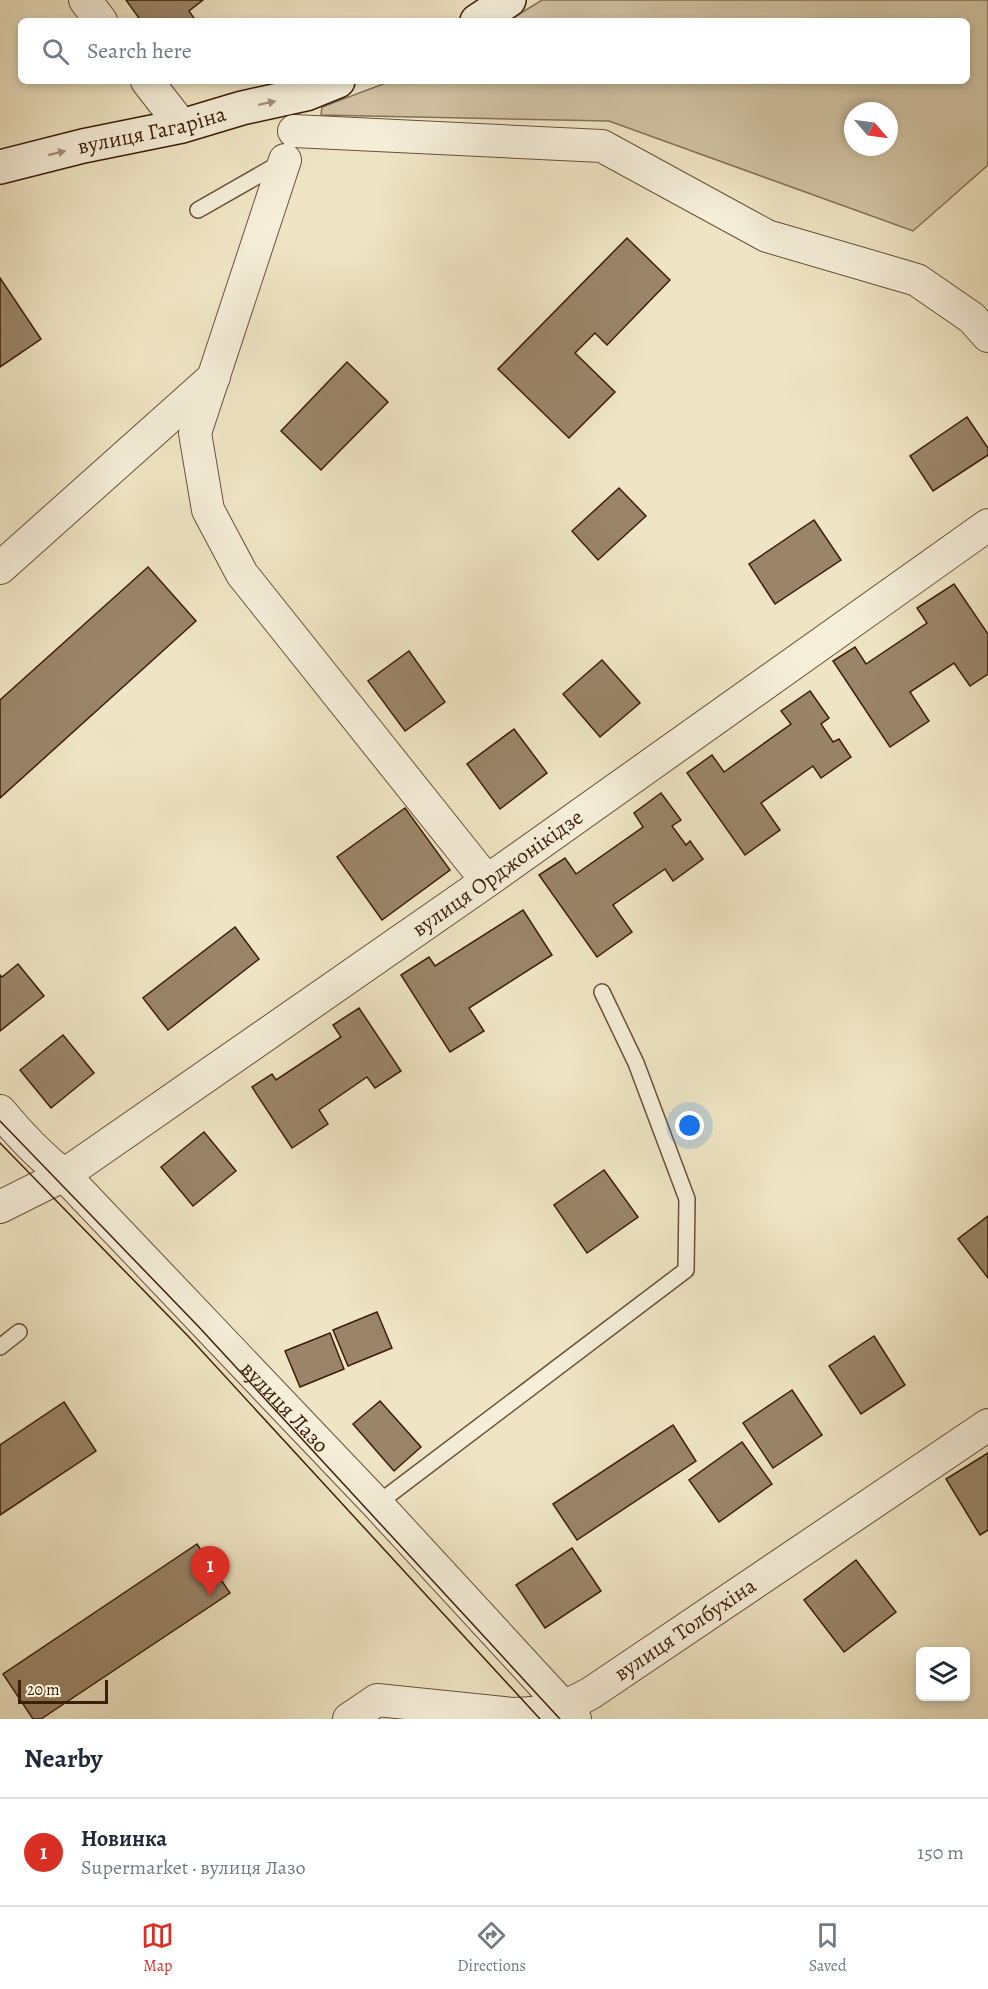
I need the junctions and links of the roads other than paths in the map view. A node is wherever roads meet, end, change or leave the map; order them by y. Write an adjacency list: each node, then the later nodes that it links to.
1 (85, 0): 3 (street)
2 (509, 0): 4 (main road)
3 (99, 18)
4 (482, 18)
5 (149, 84): 8 (street)
6 (331, 84): 7 (main road, вулиця Гагаріна)
7 (306, 94): 8 (main road, вулиця Гагаріна, one-way to 7); 9 (lane)
8 (182, 126): 10 (main road, вулиця Гагаріна, one-way to 8)
9 (289, 146): 11 (lane); 12 (street); 13 (street)
10 (0, 167)
11 (198, 210)
12 (988, 336)
13 (214, 376): 15 (street); 16 (street)
14 (988, 525): 16 (street, вулиця Орджонікідзе)
15 (0, 568)
16 (487, 881): 19 (street, вулиця Орджонікідзе)
17 (602, 992): 24 (lane)
18 (0, 1111): 19 (street, вулиця Лазо)
19 (64, 1176): 20 (street, вулиця Орджонікідзе); 24 (street, вулиця Лазо)
20 (0, 1207)
21 (19, 1332): 22 (lane)
22 (0, 1347)
23 (988, 1425): 25 (street, вулиця Толбухіна)
24 (377, 1504): 25 (street, вулиця Лазо)
25 (570, 1713): 26 (street, вулиця Толбухіна)
26 (349, 1719)

